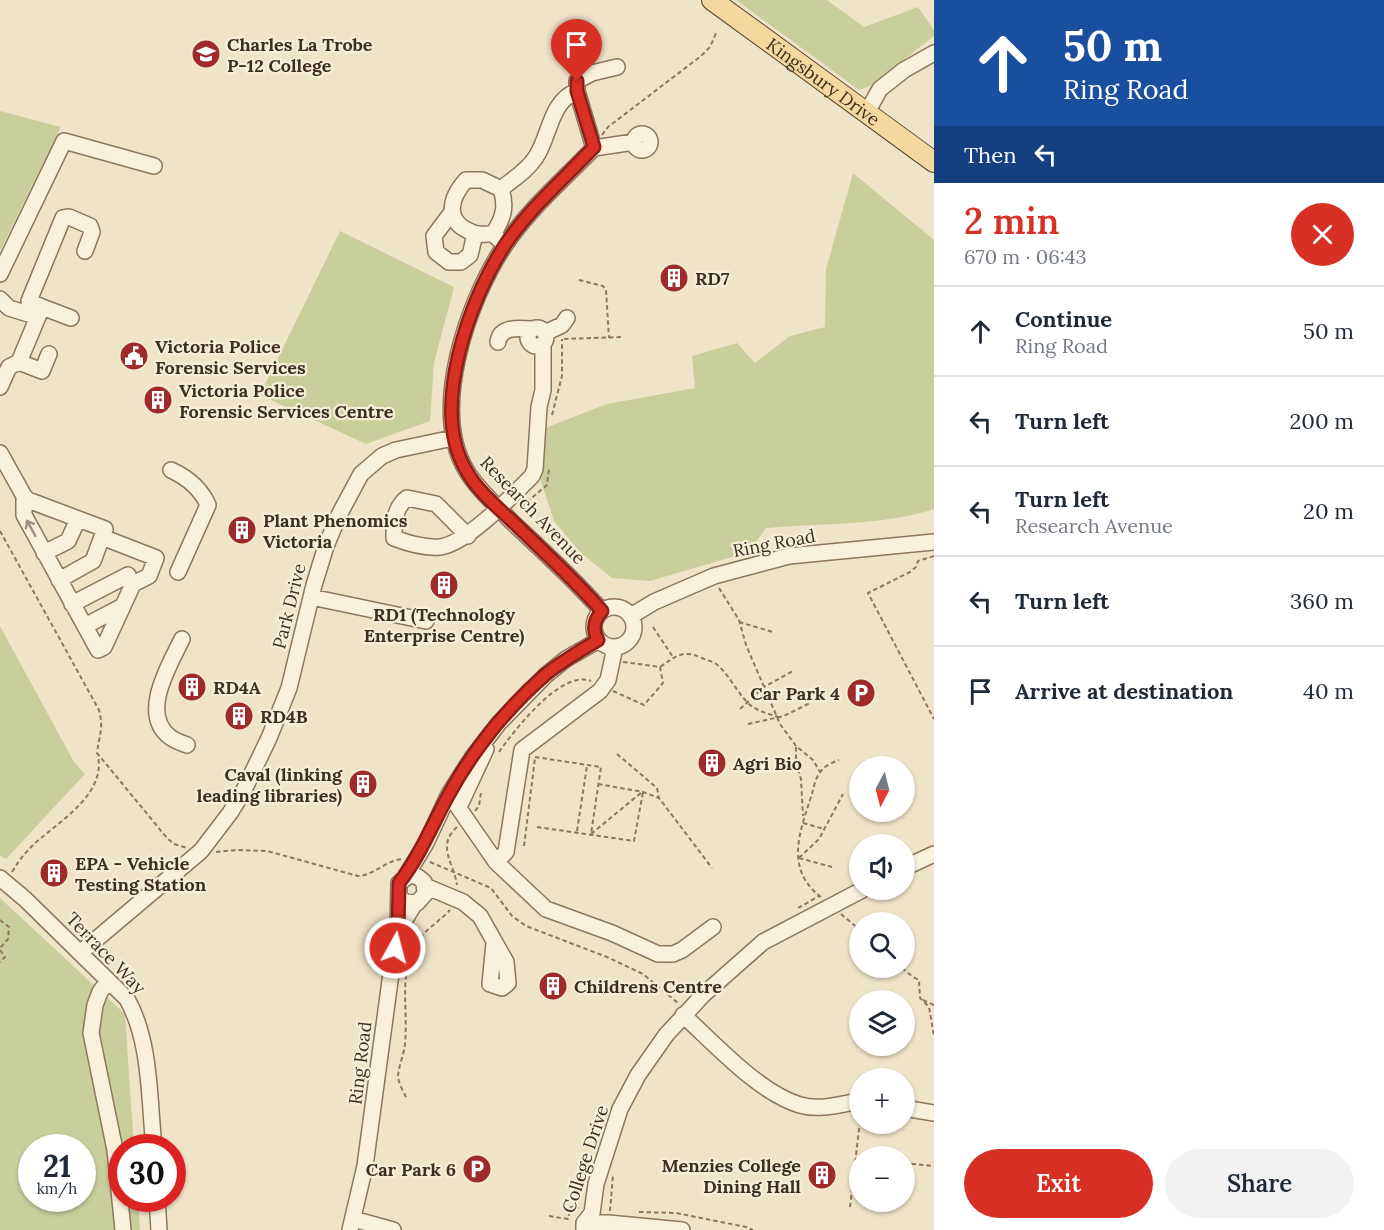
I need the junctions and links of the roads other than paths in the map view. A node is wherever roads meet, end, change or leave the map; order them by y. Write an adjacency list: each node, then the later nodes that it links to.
1 (712, 0): 5 (main road, Kingsbury Drive)
2 (934, 53): 5 (street)
3 (617, 68): 4 (street)
4 (577, 91): 7 (street); 10 (street)
5 (867, 112): 8 (main road, Kingsbury Drive)
6 (634, 142): 7 (street)
7 (594, 147): 14 (street, Research Avenue)
8 (934, 162)
9 (154, 166): 16 (street)
10 (501, 189): 11 (street); 13 (street)
11 (452, 212): 12 (street); 12 (street)
12 (475, 234): 13 (street)
13 (493, 234): 14 (street)
14 (505, 245): 26 (street, Research Avenue)
15 (85, 251): 18 (street)
16 (0, 274)
17 (0, 299): 18 (street)
18 (40, 312): 19 (street); 24 (street)
19 (71, 318)
20 (567, 318): 21 (street)
21 (540, 338): 22 (street); 30 (street)
22 (498, 342)
23 (48, 354): 24 (street)
24 (10, 363): 25 (street)
25 (0, 387)
26 (453, 438): 30 (street, Research Avenue); 40 (street, Park Drive)
27 (0, 453): 29 (street)
28 (171, 470): 37 (street)
29 (24, 496): 31 (street); 35 (street, one-way to 29)
30 (495, 504): 32 (street); 43 (street, Research Avenue)
31 (78, 519): 33 (street); 35 (street)
32 (461, 536)
33 (102, 537): 37 (street); 39 (street)
34 (934, 542): 44 (street, Ring Road)
35 (45, 553): 39 (street)
36 (128, 555): 38 (street)
37 (153, 565): 38 (street)
38 (130, 579): 41 (street); 42 (street)
39 (59, 580): 41 (street)
40 (311, 597): 45 (street); 66 (street, Park Drive)
41 (72, 604): 46 (street)
42 (123, 606): 46 (street); 46 (street)
43 (602, 611): 44 (street); 48 (street)
44 (631, 616): 49 (street)
45 (426, 621)
46 (85, 626)
47 (182, 639): 51 (street)
48 (598, 640): 49 (street); 50 (street, Ring Road)
49 (615, 647): 56 (street)
50 (492, 732): 52 (street, Ring Road); 53 (street)
51 (187, 746)
52 (449, 794): 53 (street); 54 (street, Ring Road)
53 (463, 813): 56 (street)
54 (426, 843): 58 (street, Ring Road); 60 (street, Ring Road)
55 (934, 854): 57 (street)
56 (496, 862): 63 (street)
57 (915, 863)
58 (406, 876): 60 (street); 61 (street, Ring Road)
59 (3, 881): 66 (street, Terrace Way)
60 (421, 893): 61 (street); 64 (street, Ring Road); 65 (street)
61 (399, 896): 64 (street, Ring Road)
62 (849, 897): 68 (street, College Drive)
63 (713, 927)
64 (398, 931): 74 (street, Ring Road)
65 (494, 943)
66 (80, 953): 67 (street, Terrace Way)
67 (108, 981): 72 (street, Terrace Way); 76 (street)
68 (683, 1015): 69 (street); 75 (street, College Drive)
69 (849, 1103)
70 (915, 1110): 71 (street)
71 (934, 1113)
72 (153, 1134)
73 (158, 1212): 77 (street)
74 (351, 1224): 78 (street)
75 (584, 1226): 79 (street)
76 (123, 1230)
77 (159, 1230)
78 (393, 1230)
79 (682, 1230)

